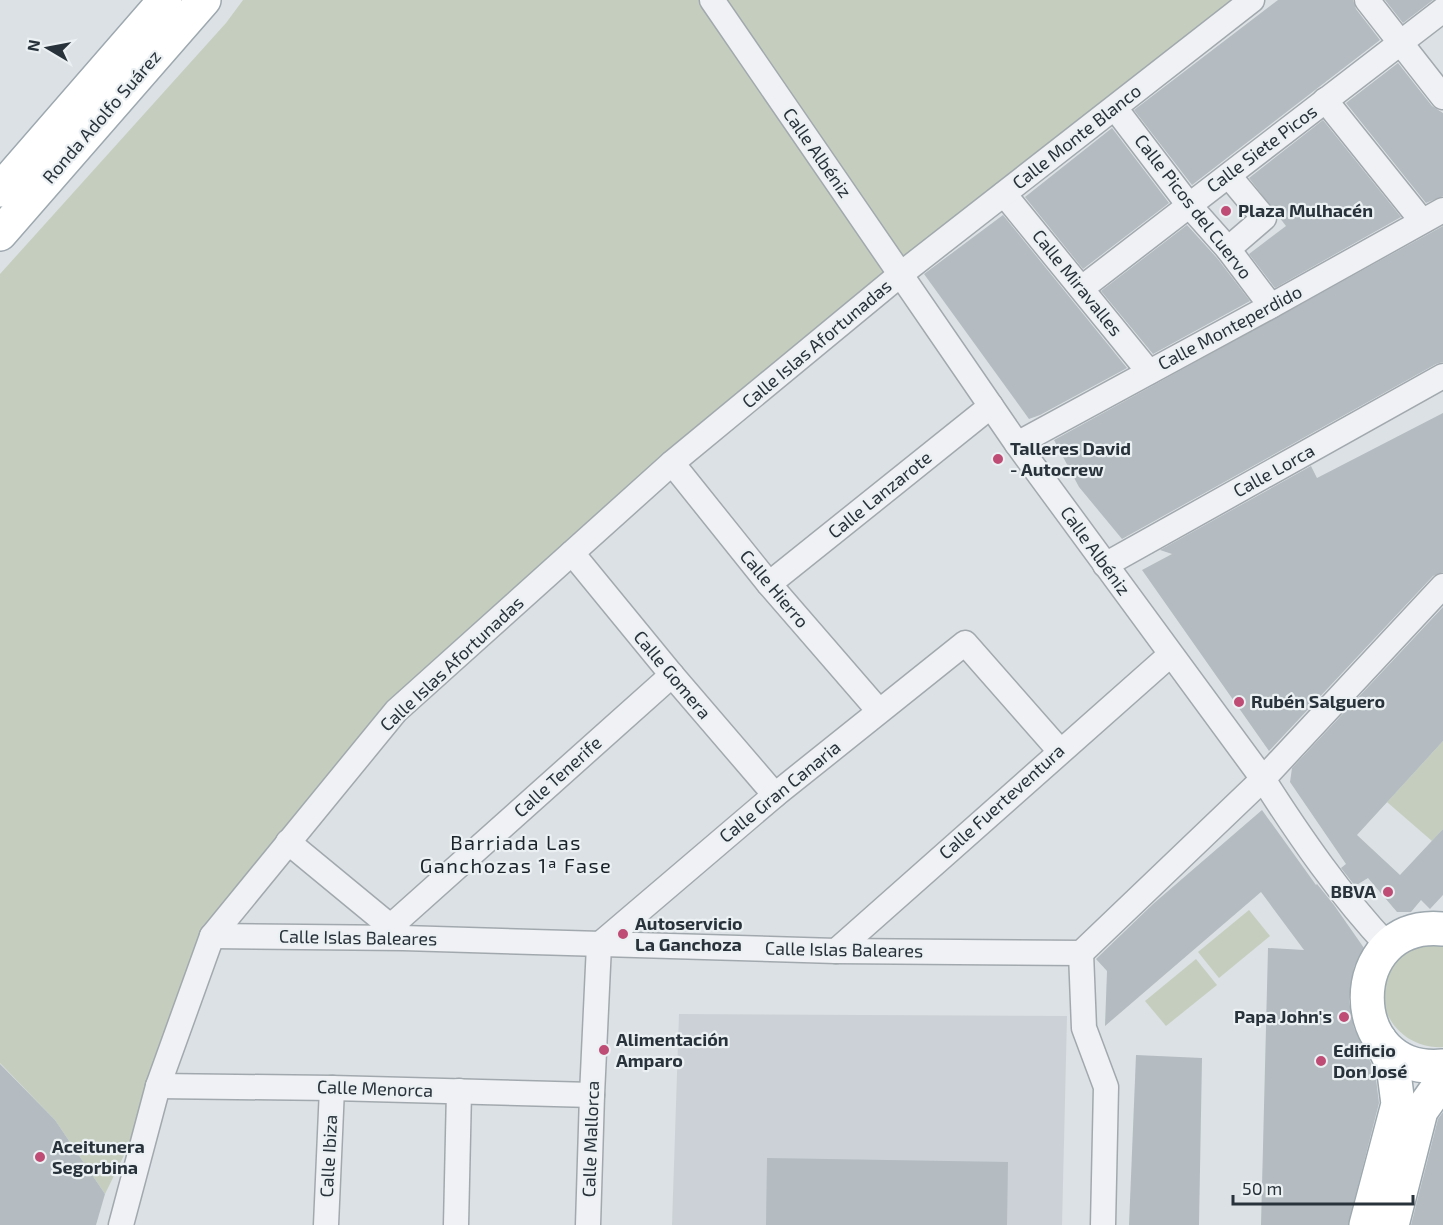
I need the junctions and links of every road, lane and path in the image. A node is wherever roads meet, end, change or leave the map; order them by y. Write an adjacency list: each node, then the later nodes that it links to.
1 (165, 0): 12 (main road, Ronda Adolfo Suárez)
2 (204, 0): 17 (main road, Ronda Adolfo Suárez)
3 (712, 0): 19 (street, Calle Albéniz)
4 (1252, 0): 10 (street, Calle Monte Blanco)
5 (1366, 0): 7 (street)
6 (1442, 12): 7 (street, Calle Siete Picos)
7 (1400, 42): 8 (street); 9 (street, Calle Siete Picos)
8 (1443, 97)
9 (1325, 100): 11 (street, Calle Siete Picos); 16 (street)
10 (1115, 108): 13 (street, Calle Monte Blanco); 14 (street, Calle Picos del Cuervo)
11 (1229, 176): 14 (street, Calle Siete Picos); 18 (street)
12 (0, 190)
13 (1004, 194): 19 (street, Calle Monte Blanco); 20 (street, Calle Miravalles)
14 (1188, 204): 18 (street, Calle Picos del Cuervo); 20 (street, Calle Siete Picos)
15 (1443, 210): 16 (street, Calle Monteperdido)
16 (1422, 221): 21 (street, Calle Monteperdido)
17 (0, 234)
18 (1228, 249): 21 (street, Calle Picos del Cuervo)
19 (901, 274): 24 (street, Calle Albéniz); 26 (street, Calle Islas Afortunadas)
20 (1082, 288): 22 (street, Calle Miravalles)
21 (1271, 306): 22 (street, Calle Monteperdido)
22 (1149, 372): 25 (street, Calle Monteperdido)
23 (1443, 376): 28 (street, Calle Lorca)
24 (991, 406): 25 (street, Calle Albéniz); 29 (street, Calle Lanzarote)
25 (1017, 444): 28 (street, Calle Albéniz)
26 (672, 463): 27 (street, Calle Islas Afortunadas); 29 (street, Calle Hierro)
27 (572, 553): 32 (street, Calle Gomera); 37 (street, Calle Islas Afortunadas)
28 (1105, 565): 31 (street, Calle Albéniz)
29 (769, 584): 33 (street, Calle Hierro)
30 (1443, 585): 35 (street)
31 (1170, 655): 34 (street, Calle Fuerteventura); 35 (street, Calle Albéniz)
32 (672, 675): 36 (street, Calle Gomera); 40 (street, Calle Tenerife)
33 (879, 711): 34 (street, Calle Gran Canaria); 36 (street, Calle Gran Canaria)
34 (1060, 751): 44 (street, Calle Fuerteventura)
35 (1263, 779): 42 (street, Calle Albéniz); 45 (street)
36 (775, 795): 43 (street, Calle Gran Canaria)
37 (288, 842): 40 (street); 41 (street, Calle Islas Afortunadas)
38 (1443, 906): 42 (main road)
39 (1443, 929): 42 (main road)
40 (397, 932): 41 (street, Calle Islas Baleares); 43 (street, Calle Islas Baleares)
41 (212, 936): 49 (street, Calle Islas Afortunadas)
42 (1400, 939): 46 (main road)
43 (599, 945): 44 (street, Calle Islas Baleares); 52 (street, Calle Mallorca)
44 (836, 951): 45 (street, Calle Islas Baleares)
45 (1081, 952): 57 (street)
46 (1379, 1038): 47 (main road); 58 (main road)
47 (1443, 1066)
48 (1443, 1080): 59 (main road)
49 (159, 1086): 50 (street, Calle Menorca); 53 (street, Calle Islas Afortunadas)
50 (332, 1088): 51 (street, Calle Menorca); 54 (street, Calle Ibiza)
51 (459, 1091): 52 (street, Calle Menorca); 55 (street)
52 (592, 1095): 56 (street, Calle Mallorca)
53 (121, 1225)
54 (326, 1225)
55 (456, 1225)
56 (588, 1225)
57 (1103, 1225)
58 (1366, 1225)
59 (1392, 1225)

